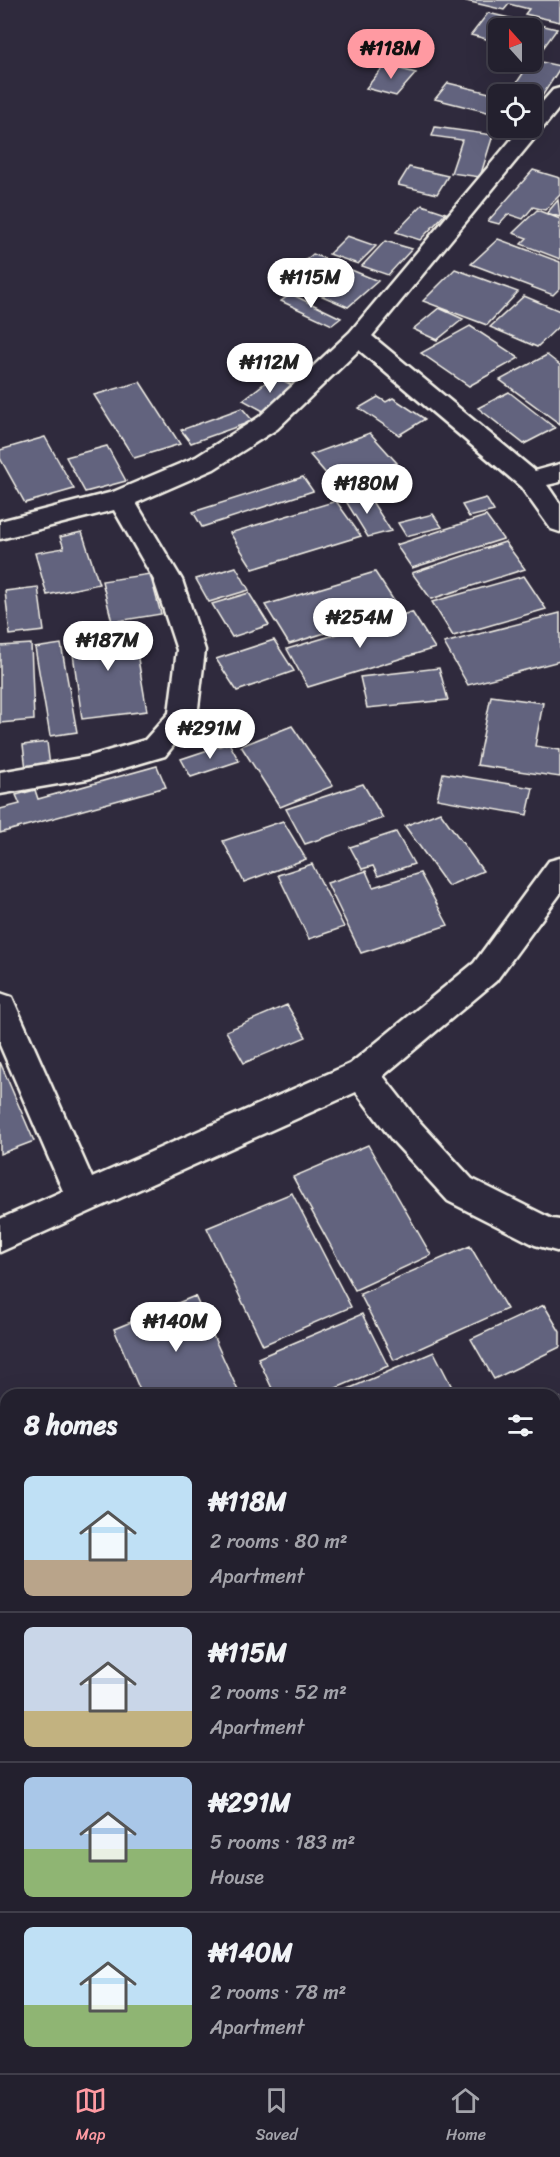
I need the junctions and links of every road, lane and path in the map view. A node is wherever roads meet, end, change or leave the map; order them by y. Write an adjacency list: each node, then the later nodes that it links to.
1 (560, 94): 2 (street)
2 (358, 337): 4 (street); 5 (street)
3 (560, 473): 4 (street)
4 (530, 481): 6 (street)
5 (120, 498): 7 (street); 8 (street)
6 (560, 523)
7 (0, 530)
8 (0, 783)
9 (560, 870): 11 (street)
10 (0, 1007): 12 (street)
11 (362, 1074): 12 (street); 14 (street)
12 (84, 1197): 13 (street)
13 (0, 1236)
14 (560, 1236)

